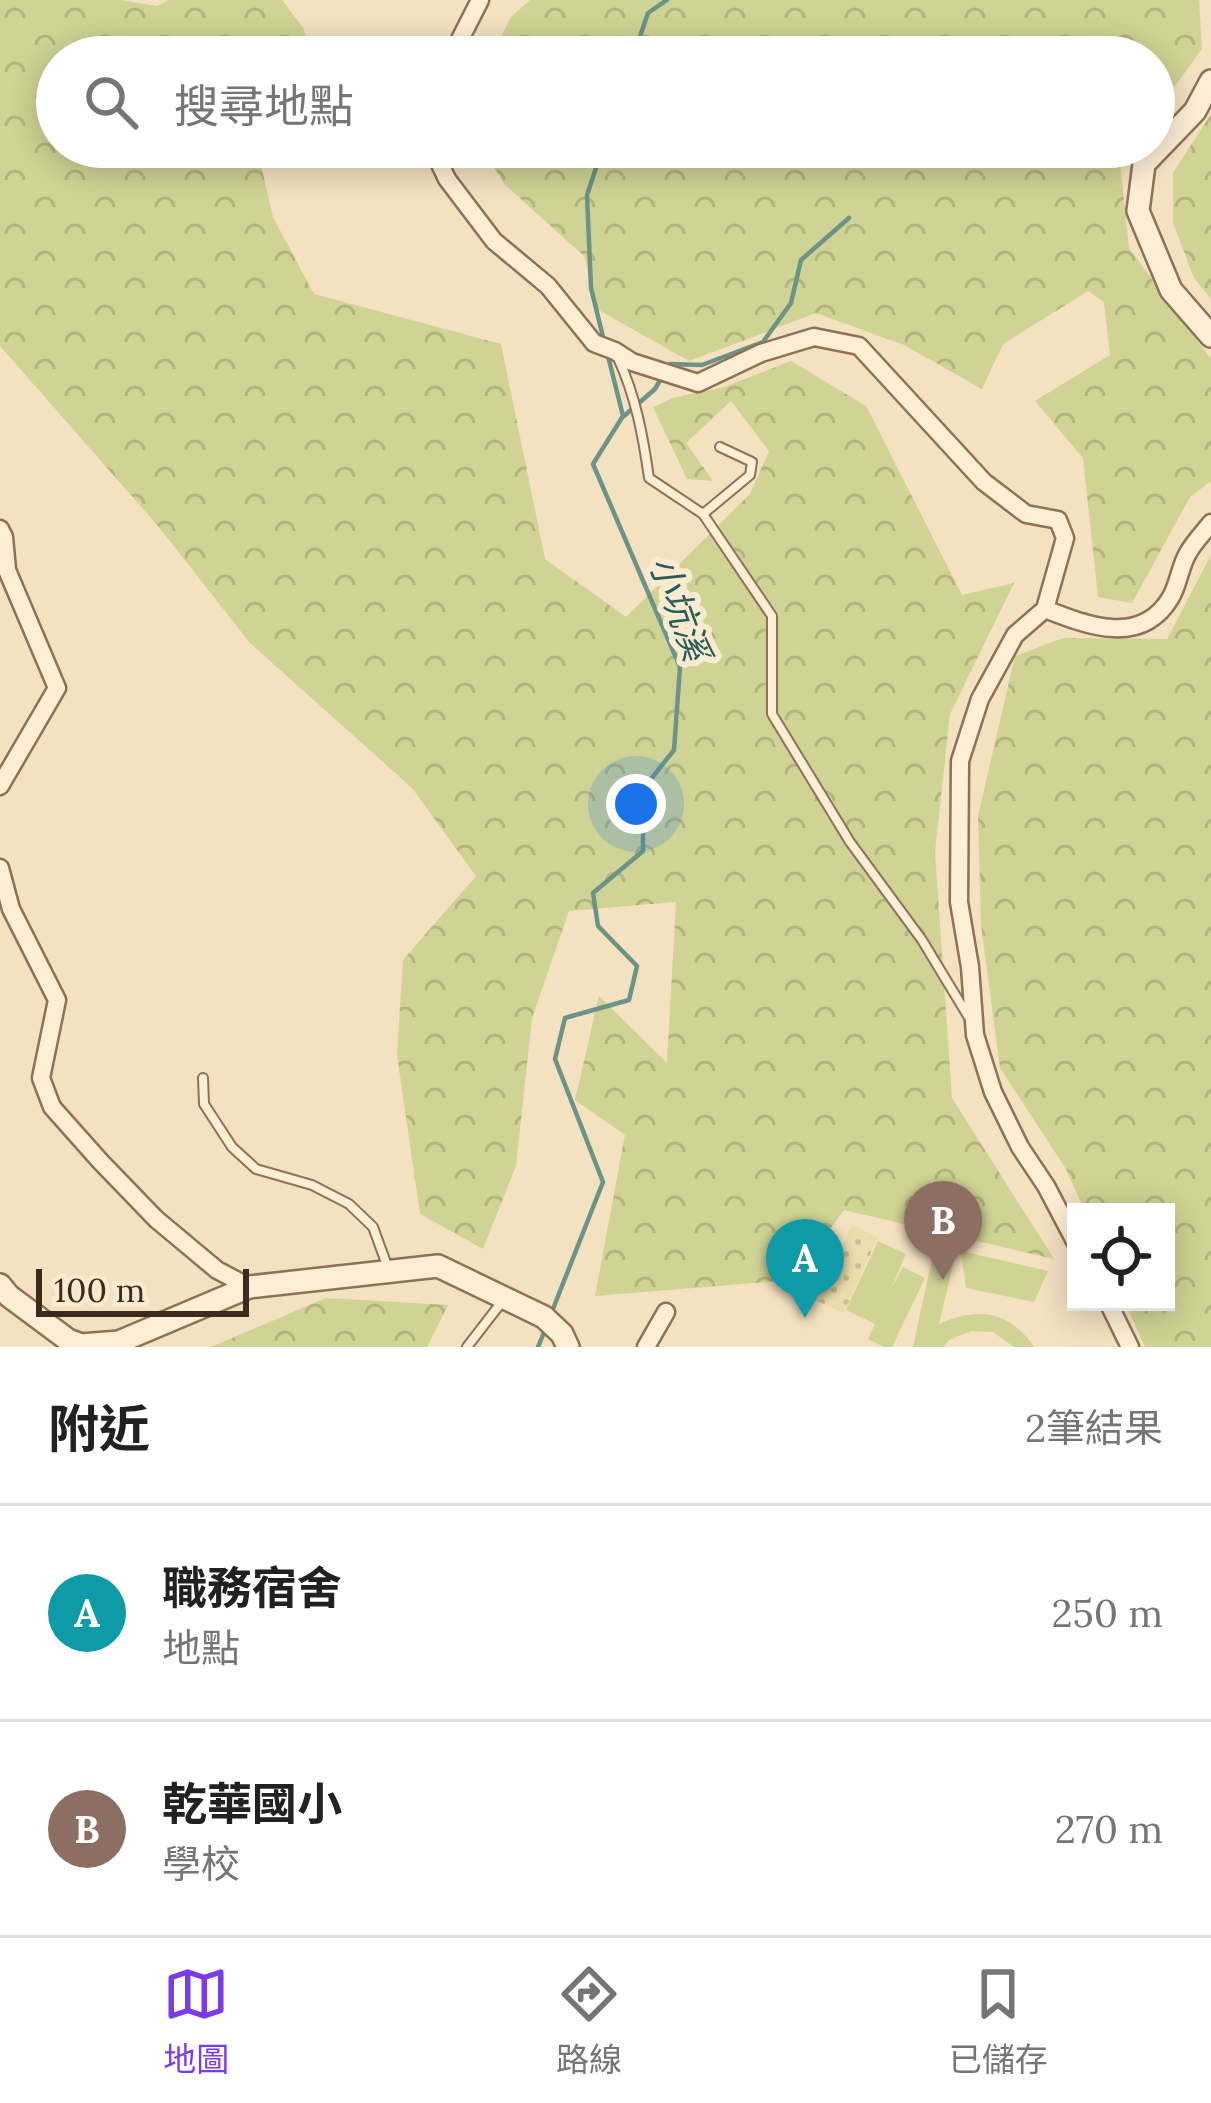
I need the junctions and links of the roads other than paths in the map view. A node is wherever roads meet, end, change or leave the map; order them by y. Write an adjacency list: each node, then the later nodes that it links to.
1 (480, 0): 2 (street)
2 (462, 36)
3 (1211, 81): 4 (street)
4 (1175, 132)
5 (442, 168): 8 (street)
6 (1143, 168): 7 (street)
7 (1211, 336)
8 (615, 351): 10 (lane); 13 (street)
9 (721, 447): 10 (lane)
10 (703, 514): 16 (lane)
11 (1211, 523): 13 (street)
12 (0, 529): 14 (street)
13 (1045, 609): 16 (street)
14 (0, 786)
15 (0, 868): 21 (street)
16 (975, 1028): 18 (street)
17 (203, 1078): 19 (lane)
18 (1067, 1226)
19 (388, 1270): 21 (street); 22 (street)
20 (0, 1285): 21 (street)
21 (249, 1288)
22 (506, 1297): 25 (street); 26 (lane)
23 (1112, 1311): 28 (street)
24 (665, 1312): 27 (street)
25 (556, 1330)
26 (467, 1347)
27 (646, 1347)
28 (1130, 1347)

